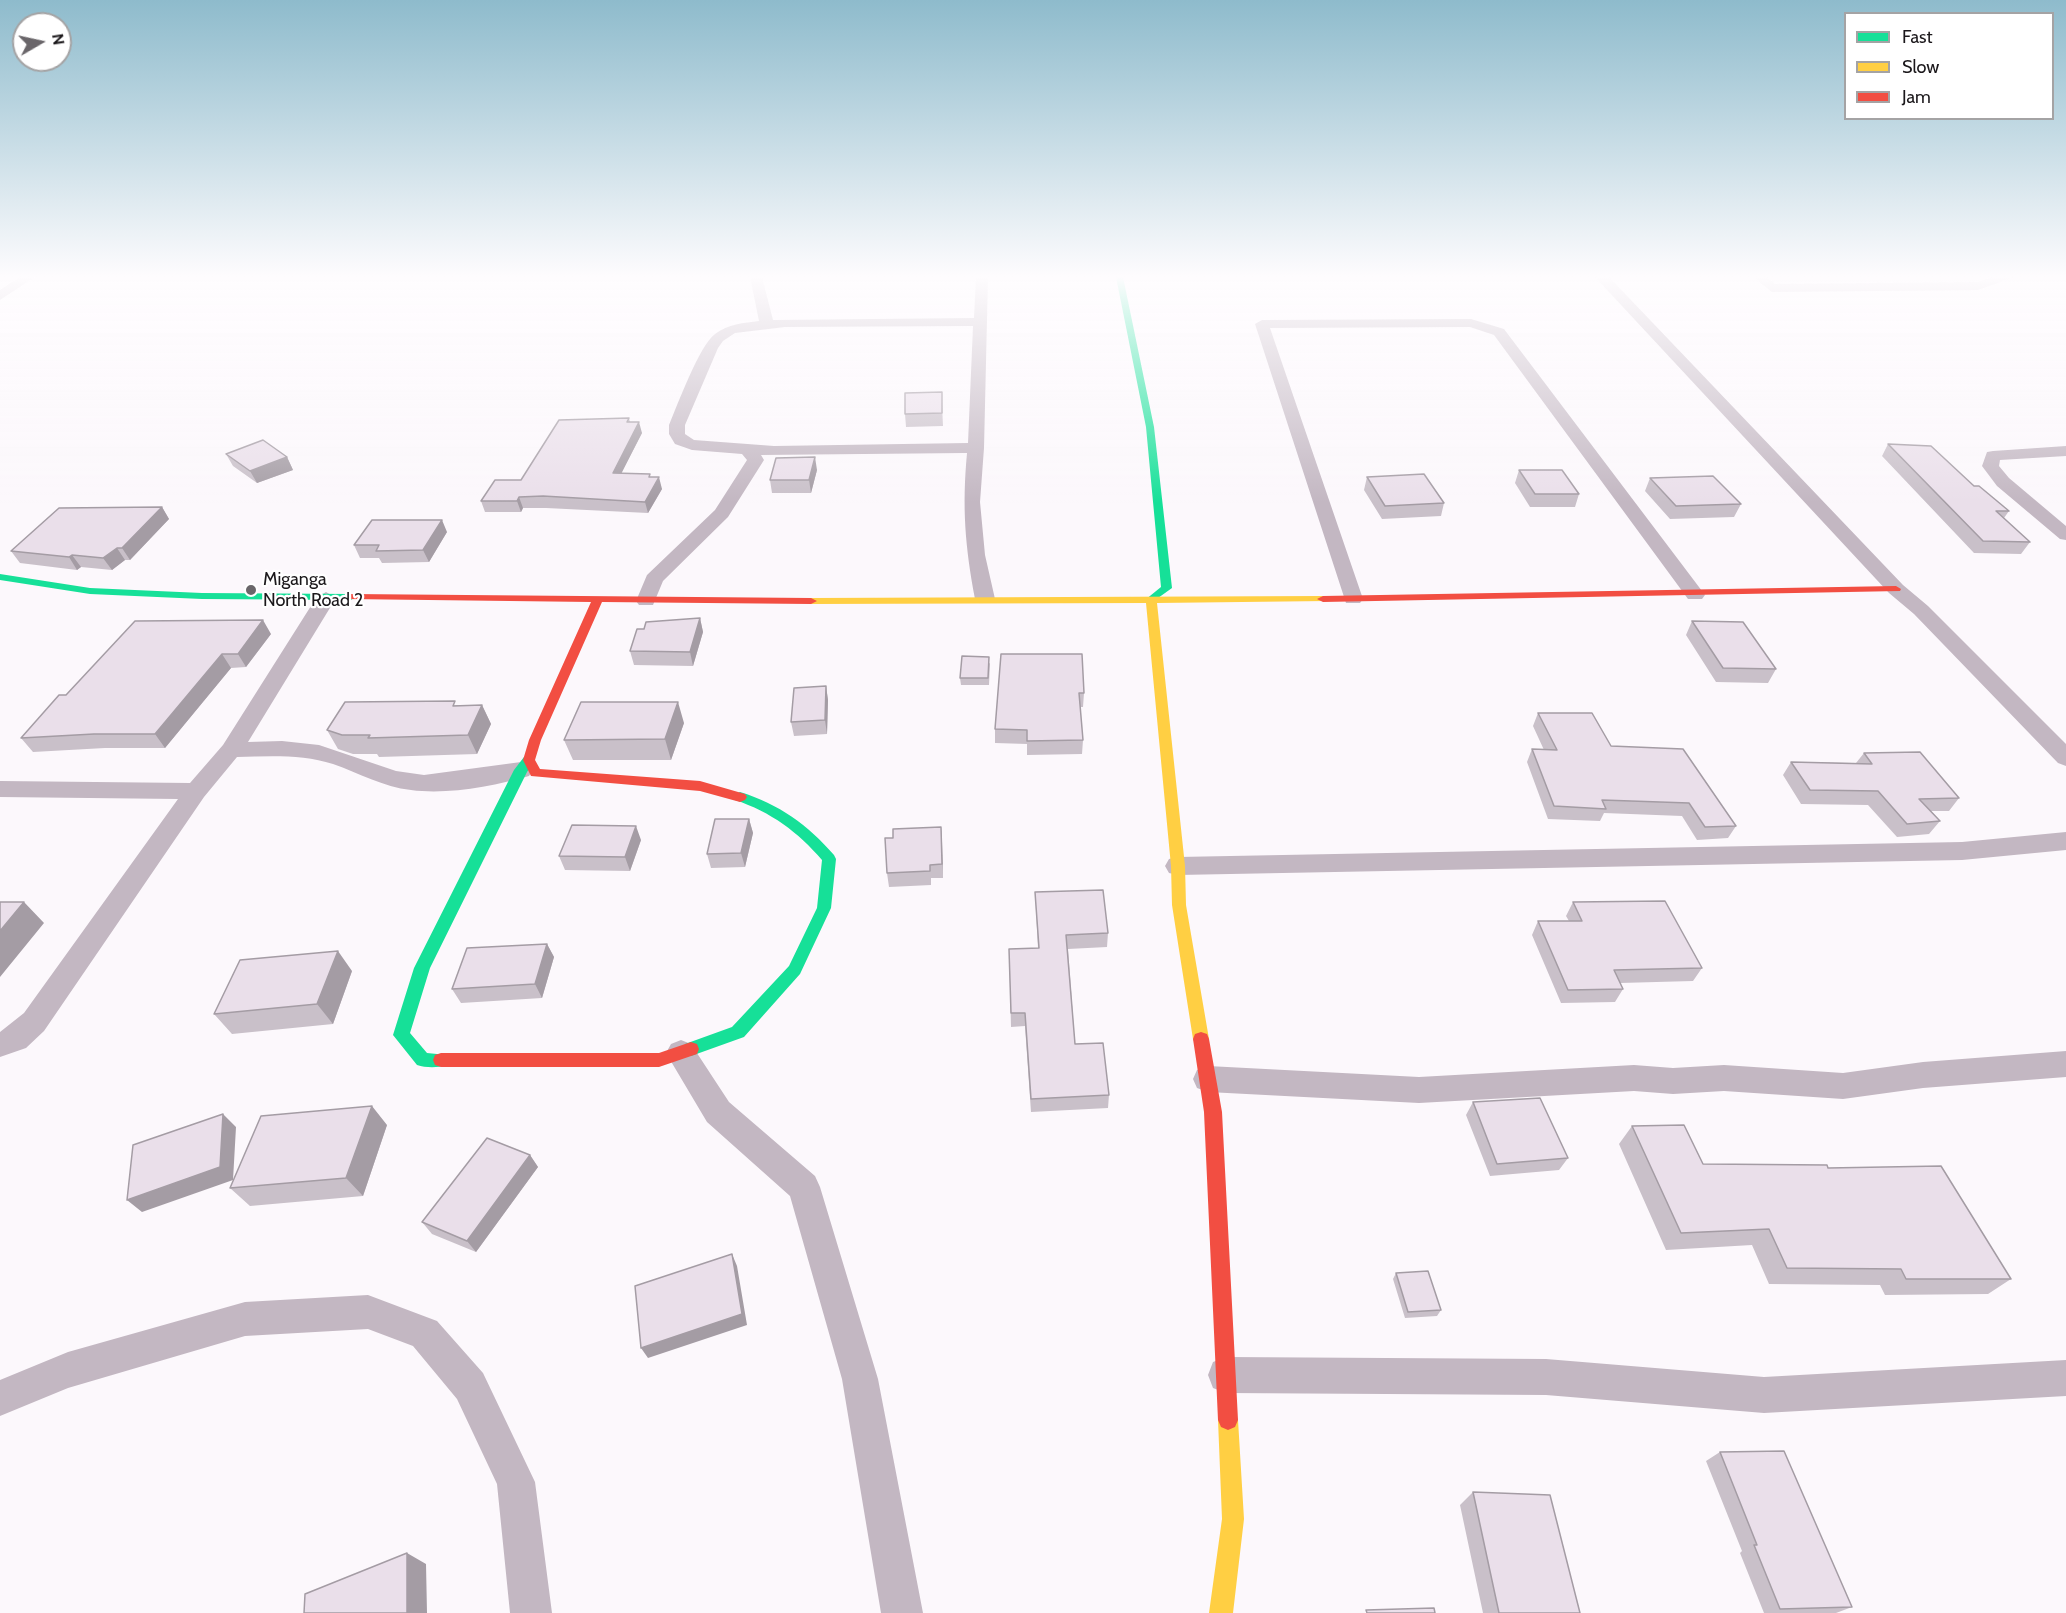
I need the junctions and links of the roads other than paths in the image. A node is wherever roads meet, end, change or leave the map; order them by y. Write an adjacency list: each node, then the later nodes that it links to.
1 (711, 352): 8 (street)
2 (980, 352): 7 (street)
3 (1134, 352): 17 (street)
4 (1271, 352): 18 (street)
5 (1515, 352): 13 (street)
6 (1671, 352): 12 (street)
7 (976, 448): 8 (street); 16 (street)
8 (747, 449): 19 (street)
9 (2066, 451): 10 (street)
10 (2066, 534)
11 (0, 577): 14 (street)
12 (1896, 589): 13 (street); 21 (street)
13 (1695, 594): 18 (street)
14 (326, 598): 15 (street); 20 (street)
15 (598, 598): 19 (street); 22 (street)
16 (985, 599): 17 (street); 19 (street)
17 (1150, 599): 18 (street); 26 (street)
18 (1353, 599)
19 (646, 601)
20 (231, 750): 22 (street); 24 (street)
21 (2066, 758)
22 (525, 765): 28 (street); 28 (street)
23 (0, 789): 24 (street)
24 (196, 791): 27 (street)
25 (2066, 840): 26 (street)
26 (1178, 866): 30 (street)
27 (0, 1045)
28 (681, 1053): 35 (street)
29 (2066, 1064): 30 (street)
30 (1208, 1079): 31 (street)
31 (1226, 1374): 32 (street); 36 (street)
32 (2066, 1378)
33 (0, 1398): 34 (street)
34 (531, 1613)
35 (902, 1613)
36 (1221, 1613)

